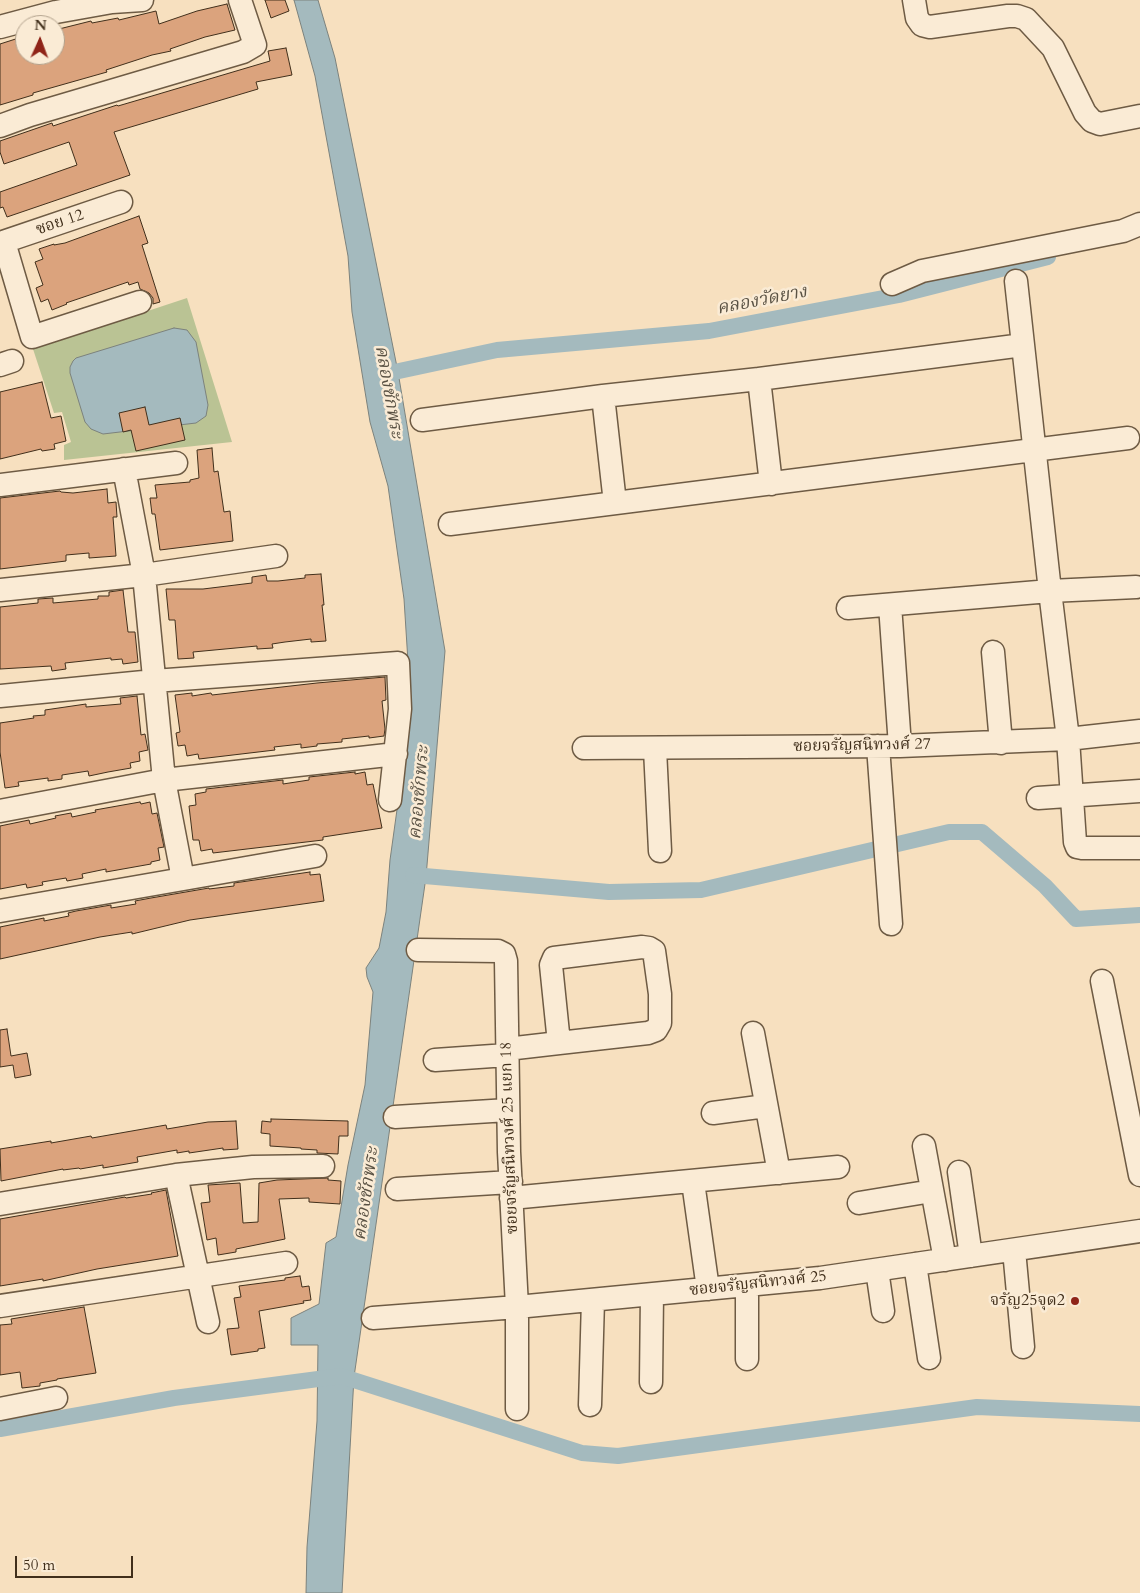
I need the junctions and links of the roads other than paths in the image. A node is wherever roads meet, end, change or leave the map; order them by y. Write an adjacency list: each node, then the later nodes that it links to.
1 (142, 0): 4 (street)
2 (240, 0): 6 (street)
3 (914, 0): 5 (street)
4 (0, 27)
5 (1140, 116)
6 (0, 126)
7 (121, 202): 9 (street, ซอย 12)
8 (1140, 224): 11 (street)
9 (2, 243): 12 (street)
10 (1016, 281): 13 (street)
11 (892, 284)
12 (140, 302)
13 (1023, 345): 14 (street); 18 (street)
14 (759, 379): 15 (street); 21 (street)
15 (603, 396): 16 (street); 23 (street)
16 (422, 420)
17 (1128, 438): 18 (street)
18 (1035, 449): 21 (street); 29 (street)
19 (176, 463): 20 (street)
20 (124, 469): 22 (street); 26 (street)
21 (771, 484): 23 (street)
22 (0, 485)
23 (615, 503): 24 (street)
24 (450, 524)
25 (276, 556): 26 (street)
26 (144, 575): 28 (street); 33 (street)
27 (1136, 587): 29 (street)
28 (0, 590)
29 (1050, 591): 30 (street); 36 (street)
30 (890, 605): 31 (street); 39 (street)
31 (848, 608)
32 (993, 652): 37 (street)
33 (154, 681): 34 (street); 42 (street); 43 (street)
34 (0, 696)
35 (1140, 731): 36 (street, ซอยจรัญสนิทวงศ์ 27)
36 (1068, 739): 37 (street, ซอยจรัญสนิทวงศ์ 27); 45 (street)
37 (1001, 743): 39 (street, ซอยจรัญสนิทวงศ์ 27)
38 (878, 746): 39 (street, ซอยจรัญสนิทวงศ์ 27); 41 (street, ซอยจรัญสนิทวงศ์ 27); 54 (street)
39 (900, 746)
40 (584, 748): 41 (street, ซอยจรัญสนิทวงศ์ 27)
41 (655, 749): 50 (street)
42 (396, 754): 43 (street); 47 (street)
43 (164, 780): 48 (street); 52 (street)
44 (1140, 791): 45 (street)
45 (1072, 795): 46 (street); 49 (street)
46 (1038, 798)
47 (390, 800)
48 (0, 811)
49 (1140, 848)
50 (660, 851)
51 (316, 856): 52 (street)
52 (183, 879): 53 (street)
53 (0, 910)
54 (891, 924)
55 (418, 950): 59 (street, ซอยจรัญสนิทวงศ์ 25 แยก 18)
56 (1102, 981): 70 (street)
57 (753, 1033): 61 (street)
58 (559, 1043): 58 (street); 59 (street)
59 (507, 1052): 60 (street); 62 (street, ซอยจรัญสนิทวงศ์ 25 แยก 18)
60 (435, 1060)
61 (766, 1106): 63 (street); 69 (street)
62 (508, 1110): 64 (street); 74 (street, ซอยจรัญสนิทวงศ์ 25 แยก 18)
63 (713, 1113)
64 (395, 1117)
65 (924, 1146): 75 (street)
66 (323, 1166): 71 (street)
67 (838, 1166): 69 (street)
68 (959, 1172): 80 (street)
69 (779, 1173): 72 (street)
70 (1140, 1174)
71 (176, 1175): 77 (street); 85 (street)
72 (693, 1182): 74 (street); 87 (street)
73 (397, 1189): 74 (street)
74 (511, 1190): 91 (street, ซอยจรัญสนิทวงศ์ 25 แยก 18)
75 (932, 1191): 76 (street); 81 (street)
76 (859, 1203)
77 (0, 1204)
78 (1140, 1231): 79 (street, ซอยจรัญสนิทวงศ์ 25)
79 (1014, 1250): 80 (street, ซอยจรัญสนิทวงศ์ 25); 95 (street)
80 (971, 1256): 81 (street, ซอยจรัญสนิทวงศ์ 25)
81 (945, 1260): 83 (street, ซอยจรัญสนิทวงศ์ 25)
82 (286, 1263): 85 (street)
83 (915, 1264): 84 (street, ซอยจรัญสนิทวงศ์ 25); 96 (street)
84 (877, 1270): 86 (street, ซอยจรัญสนิทวงศ์ 25); 92 (street)
85 (197, 1277): 90 (street); 94 (street)
86 (747, 1285): 87 (street, ซอยจรัญสนิทวงศ์ 25); 97 (street)
87 (708, 1289): 88 (street, ซอยจรัญสนิทวงศ์ 25)
88 (652, 1294): 89 (street, ซอยจรัญสนิทวงศ์ 25); 98 (street)
89 (593, 1300): 91 (street, ซอยจรัญสนิทวงศ์ 25); 100 (street)
90 (0, 1306)
91 (517, 1308): 93 (street, ซอยจรัญสนิทวงศ์ 25); 101 (street, ซอยจรัญสนิทวงศ์ 25 แยก 18)
92 (883, 1311)
93 (373, 1318)
94 (208, 1322)
95 (1023, 1347)
96 (929, 1358)
97 (747, 1359)
98 (650, 1382)
99 (56, 1398): 102 (street)
100 (590, 1405)
101 (517, 1408)
102 (0, 1409)

